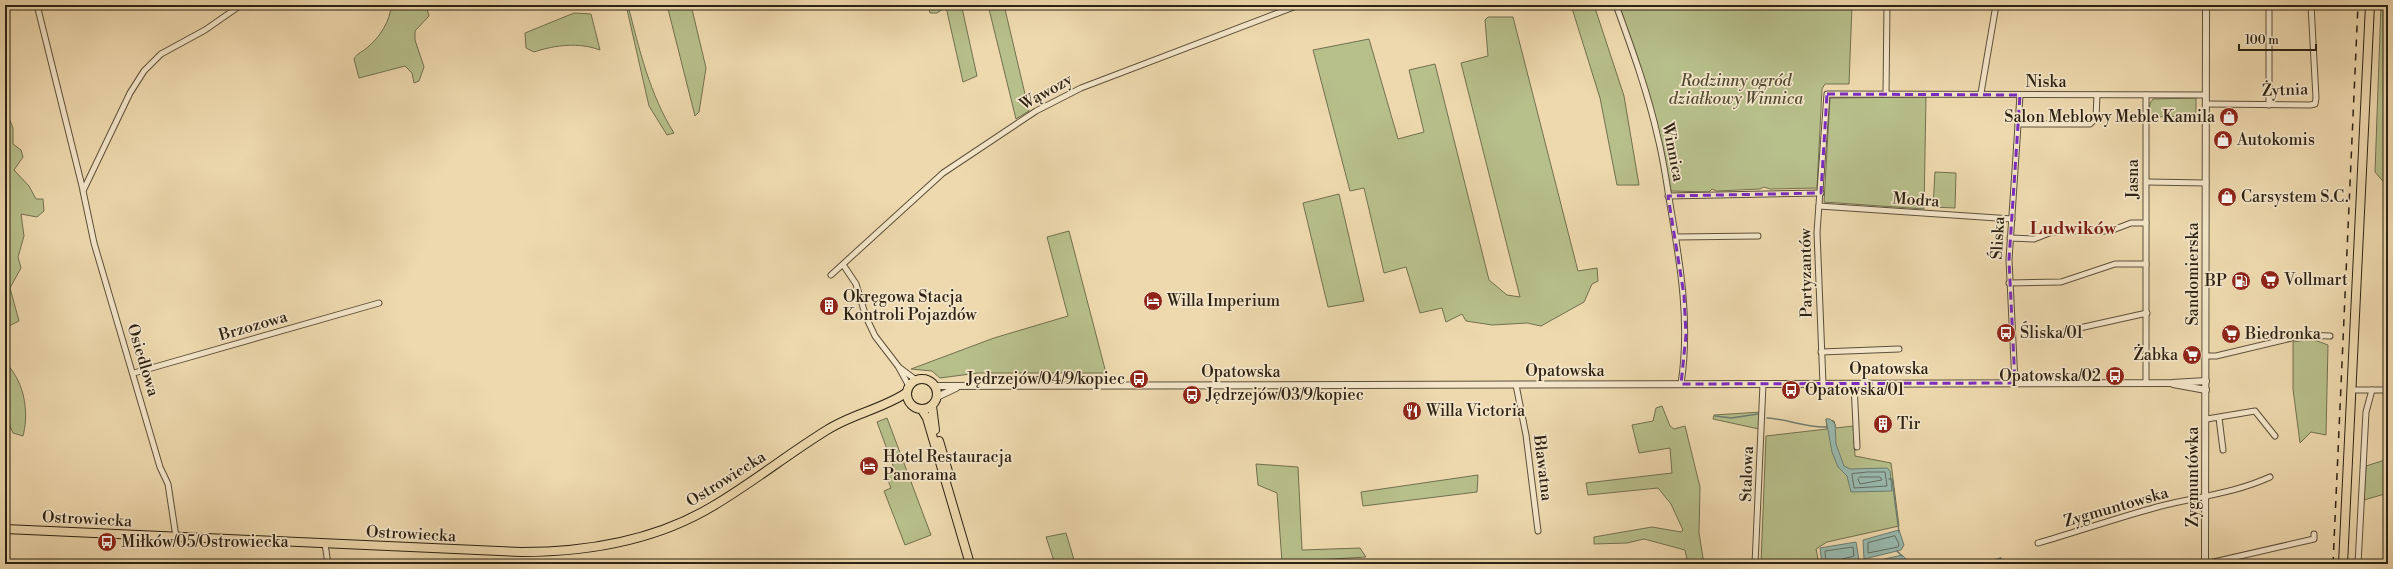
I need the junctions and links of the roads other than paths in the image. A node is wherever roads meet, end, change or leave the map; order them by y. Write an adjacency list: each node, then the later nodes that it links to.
1 (38, 5): 23 (street, Osiedlowa)
2 (241, 5): 23 (street)
3 (1299, 5): 33 (street, Wąwozy)
4 (1616, 5): 25 (street, Winnica)
5 (1887, 5): 12 (street)
6 (1996, 5): 13 (street)
7 (2206, 5): 17 (street, Sandomierska)
8 (2269, 5): 19 (street)
9 (2311, 5): 19 (street, Żytnia)
10 (2370, 5): 59 (main road)
11 (1826, 94): 12 (street, Niska); 24 (street, Partyzantów)
12 (1886, 94): 13 (street, Niska)
13 (1981, 94): 14 (street, Niska)
14 (2020, 94): 15 (street, Niska); 20 (street, Śliska)
15 (2097, 95): 16 (street, Niska); 20 (street)
16 (2146, 95): 17 (street, Niska); 21 (street, Jasna)
17 (2206, 95): 18 (street, Sandomierska)
18 (2206, 104): 19 (street, Żytnia); 22 (street, Sandomierska)
19 (2269, 105)
20 (2018, 124): 27 (street, Śliska)
21 (2147, 182): 22 (street); 28 (street, Jasna)
22 (2206, 183): 42 (street, Sandomierska)
23 (83, 191): 44 (street, Osiedlowa)
24 (1821, 193): 25 (street); 26 (street, Partyzantów)
25 (1668, 196): 30 (street, Winnica)
26 (1819, 206): 27 (street, Modra); 41 (street, Partyzantów)
27 (2012, 219): 31 (street, Śliska)
28 (2146, 223): 31 (street); 32 (street, Jasna)
29 (1758, 236): 30 (street)
30 (1676, 238): 50 (street, Winnica)
31 (2010, 238): 35 (street, Śliska)
32 (2146, 264): 35 (street); 37 (street, Jasna)
33 (844, 266): 34 (street, Wąwozy); 43 (street)
34 (831, 275)
35 (2009, 283): 47 (street, Śliska)
36 (379, 304): 44 (street, Brzozowa)
37 (2147, 313): 38 (street); 48 (street, Jasna)
38 (2066, 331)
39 (2330, 336): 42 (street)
40 (1899, 349): 41 (street)
41 (1821, 352): 52 (street, Partyzantów)
42 (2206, 356): 46 (street, Sandomierska)
43 (898, 366): 45 (street); 57 (street)
44 (134, 373): 78 (street, Osiedlowa)
45 (916, 380): 55 (main road); 57 (main road)
46 (2206, 381): 49 (street, Opatowska); 58 (street, Sandomierska)
47 (2015, 383): 48 (street, Opatowska); 53 (street, Opatowska)
48 (2146, 383): 49 (street, Opatowska)
49 (2172, 383): 58 (street, Opatowska)
50 (1681, 384): 51 (street, Opatowska); 54 (street, Opatowska)
51 (1763, 384): 52 (street, Opatowska); 83 (street, Stalowa)
52 (1823, 384): 53 (street, Opatowska)
53 (1854, 384): 70 (street)
54 (1516, 385): 56 (street, Opatowska); 76 (street, Bławatna)
55 (935, 386): 56 (street, Opatowska); 62 (main road)
56 (958, 388): 62 (street, Opatowska)
57 (907, 390): 63 (main road); 64 (main road)
58 (2206, 390): 68 (street, Zygmuntówka)
59 (2351, 390): 60 (street); 85 (main road)
60 (2372, 390): 61 (street); 86 (street)
61 (2388, 390)
62 (937, 397): 65 (main road)
63 (909, 403): 64 (main road); 66 (main road)
64 (888, 404): 80 (main road, Ostrowiecka)
65 (932, 406): 66 (main road); 74 (main road)
66 (922, 410): 74 (main road)
67 (2219, 418): 68 (street); 69 (street); 71 (street)
68 (2206, 419): 73 (street, Zygmuntówka)
69 (2275, 436)
70 (1857, 447)
71 (2223, 450)
72 (2270, 477): 73 (street, Zygmuntowska)
73 (2206, 497): 79 (street, Zygmuntowska); 84 (street, Zygmuntówka)
74 (953, 502): 82 (main road)
75 (5, 529): 78 (main road, Ostrowiecka)
76 (1538, 531)
77 (2314, 534): 84 (street, Zygmuntówka)
78 (176, 537): 80 (main road, Ostrowiecka)
79 (2038, 543)
80 (326, 544): 81 (street)
81 (328, 564)
82 (970, 564)
83 (1755, 564)
84 (2205, 564)
85 (2343, 564)
86 (2358, 564)

